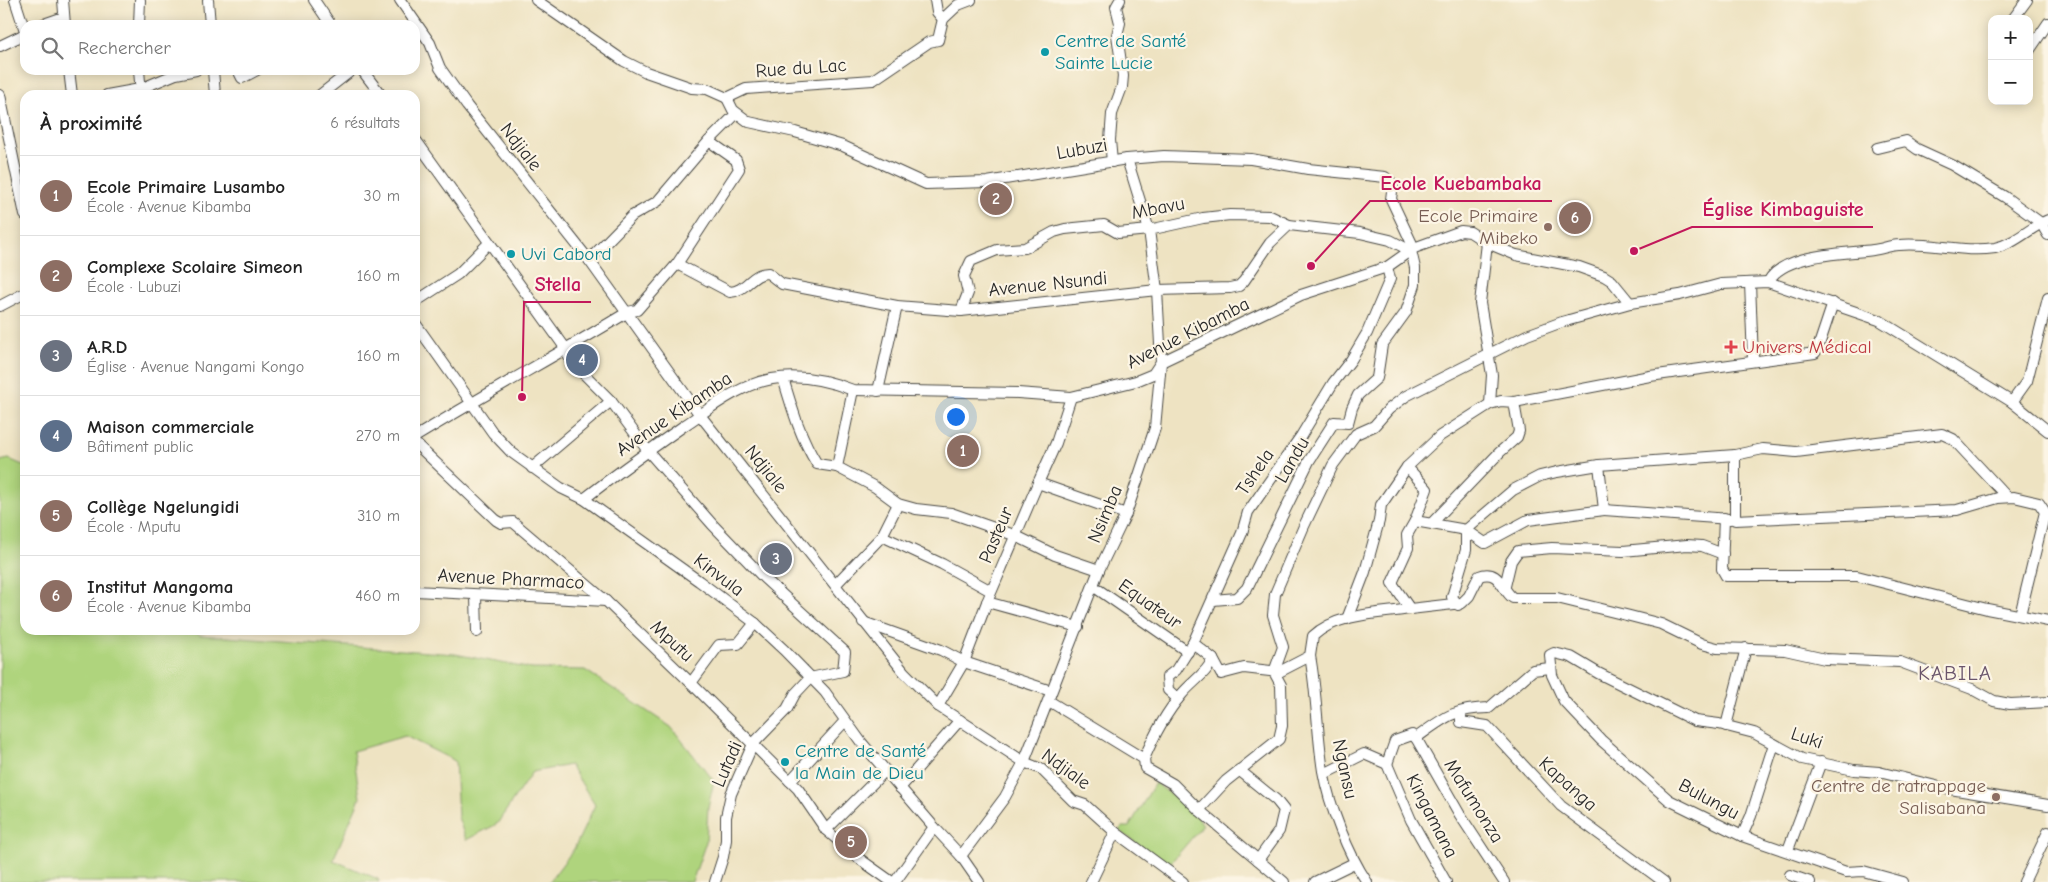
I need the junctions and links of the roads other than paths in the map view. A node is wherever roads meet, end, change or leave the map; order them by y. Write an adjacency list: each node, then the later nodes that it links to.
1 (15, 0): 14 (street)
2 (63, 0): 15 (street)
3 (140, 0): 16 (street)
4 (208, 0): 17 (street)
5 (314, 0): 18 (street)
6 (400, 0): 19 (street, Ndjiale)
7 (536, 0): 38 (street)
8 (935, 0): 13 (street)
9 (971, 0): 13 (street, Rue du Lac)
10 (1120, 0): 44 (street)
11 (2027, 0): 12 (street)
12 (2016, 15)
13 (944, 19): 38 (street, Rue du Lac)
14 (21, 20)
15 (64, 20)
16 (138, 20)
17 (210, 20)
18 (328, 20)
19 (410, 20)
20 (2048, 23): 23 (street)
21 (420, 32): 53 (street, Ndjiale)
22 (20, 36): 24 (street)
23 (2033, 45)
24 (0, 46)
25 (70, 75): 31 (street)
26 (139, 75): 32 (street)
27 (174, 75): 33 (street)
28 (213, 75): 34 (street)
29 (346, 75): 35 (street)
30 (366, 75): 36 (street)
31 (72, 90)
32 (141, 90)
33 (145, 90)
34 (215, 90)
35 (326, 90)
36 (377, 90)
37 (0, 95): 45 (street)
38 (727, 98): 39 (street)
39 (736, 114): 40 (street); 44 (street, Lubuzi)
40 (709, 140): 53 (street); 54 (street)
41 (420, 146): 50 (street)
42 (1877, 148): 46 (street)
43 (1127, 159): 44 (street, Lubuzi); 48 (street, Nsimba); 52 (street, Lubuzi)
44 (1112, 162)
45 (20, 191)
46 (2044, 221): 49 (street); 56 (street)
47 (1289, 224): 48 (street, Mbavu); 52 (street, Mbavu); 58 (street, Avenue Nsundi)
48 (1149, 230): 58 (street, Nsimba); 66 (street, Mbavu)
49 (2048, 235)
50 (489, 243): 61 (street); 69 (street)
51 (1487, 243): 52 (street, Avenue Kibamba); 62 (street, Avenue Kibamba); 70 (street)
52 (1412, 250): 55 (street, Avenue Kibamba); 112 (street, Landu)
53 (589, 260): 67 (street, Ndjiale)
54 (677, 264): 65 (street, Avenue Nsundi); 67 (street)
55 (1387, 267): 72 (street, Avenue Kibamba); 112 (street, Tshela)
56 (1768, 282): 57 (street); 63 (street)
57 (1750, 283): 62 (street); 71 (street)
58 (1157, 290): 66 (street, Avenue Nsundi); 72 (street, Nsimba)
59 (20, 296): 64 (street)
60 (2048, 298): 80 (street)
61 (420, 299)
62 (1630, 303): 70 (street)
63 (1833, 304): 71 (street); 80 (street)
64 (0, 306)
65 (897, 306): 66 (street, Avenue Nsundi); 75 (street)
66 (961, 310)
67 (628, 312): 69 (street); 82 (street, Ndjiale)
68 (420, 330): 77 (street, Kinvula)
69 (566, 349): 77 (street); 78 (street)
70 (1489, 354): 81 (street); 130 (street)
71 (1753, 360): 79 (street)
72 (1162, 362): 76 (street, Avenue Kibamba); 97 (street, Nsimba)
73 (783, 378): 74 (street, Avenue Kibamba); 82 (street, Avenue Kibamba); 89 (street)
74 (853, 390): 75 (street, Avenue Kibamba); 89 (street)
75 (878, 391): 76 (street, Avenue Kibamba)
76 (1071, 397): 92 (street, Pasteur)
77 (472, 401): 84 (street); 91 (street, Kinvula)
78 (611, 401): 86 (street); 91 (street)
79 (1514, 402): 81 (street); 100 (street)
80 (2012, 402): 83 (street)
81 (1490, 404): 90 (street)
82 (700, 415): 86 (street, Avenue Kibamba); 106 (street, Ndjiale)
83 (2048, 431)
84 (420, 434)
85 (420, 448): 113 (street, Mputu)
86 (648, 451): 94 (street, Avenue Kibamba); 131 (street)
87 (1735, 455): 88 (street); 93 (street); 98 (street)
88 (1599, 465): 96 (street); 101 (street)
89 (837, 467): 95 (street)
90 (1407, 467): 99 (street); 118 (street)
91 (532, 468): 94 (street, Kinvula)
92 (1038, 483): 97 (street); 102 (street, Pasteur)
93 (2007, 497): 98 (street); 117 (street)
94 (584, 500): 121 (street, Kinvula)
95 (898, 504): 102 (street); 103 (street)
96 (1604, 510): 98 (street); 101 (street)
97 (1126, 514): 105 (street, Nsimba)
98 (1729, 519): 104 (street)
99 (1415, 521): 100 (street); 116 (street)
100 (1432, 523): 101 (street)
101 (1466, 530): 115 (street)
102 (1014, 535): 105 (street); 110 (street, Pasteur)
103 (882, 536): 106 (street); 110 (street)
104 (1723, 554): 108 (street); 117 (street)
105 (1099, 570): 107 (street, Nsimba)
106 (836, 584): 120 (street, Ndjiale)
107 (1093, 586): 122 (street, Nsimba); 124 (street, Equateur)
108 (1505, 586): 115 (street); 125 (street)
109 (420, 591): 111 (street, Avenue Pharmaco)
110 (992, 591): 114 (street, Pasteur)
111 (476, 596): 113 (street, Avenue Pharmaco); 123 (street)
112 (1213, 600): 124 (street, Tshela)
113 (606, 601): 132 (street, Mputu)
114 (987, 602): 122 (street); 128 (street, Pasteur)
115 (1458, 605): 116 (street)
116 (1410, 609): 118 (street)
117 (2020, 615): 119 (street)
118 (1347, 619): 126 (street)
119 (2048, 621)
120 (862, 622): 128 (street); 136 (street, Ndjiale)
121 (755, 623): 131 (street, Kinvula); 132 (street)
122 (1078, 627): 133 (street, Nsimba)
123 (477, 632)
124 (1190, 647): 127 (street, Equateur); 134 (street, Tshela)
125 (1746, 648): 135 (street); 140 (street)
126 (1310, 656): 130 (street, Equateur); 150 (street, Ngansu)
127 (1213, 659): 130 (street, Equateur); 134 (street)
128 (964, 662): 133 (street); 136 (street, Pasteur)
129 (1550, 668): 137 (street); 140 (street, Luki); 159 (street, Bulungu)
130 (1274, 672): 148 (street)
131 (810, 678): 139 (street, Kinvula); 142 (street, Lutadi)
132 (691, 683): 142 (street, Mputu)
133 (1050, 696): 144 (street); 145 (street, Nsimba)
134 (1178, 699): 144 (street)
135 (2048, 702)
136 (938, 706): 138 (street, Ndjiale)
137 (1461, 712): 141 (street); 177 (street, Kapanga)
138 (960, 720): 145 (street, Ndjiale); 152 (street)
139 (845, 721): 149 (street, Kinvula); 151 (street)
140 (1726, 726): 143 (street, Luki)
141 (1416, 738): 147 (street); 176 (street, Mafumonza)
142 (753, 744): 151 (street, Mputu); 167 (street, Lutadi)
143 (1774, 744): 146 (street, Luki); 159 (street)
144 (1144, 759): 154 (street)
145 (1024, 762): 157 (street, Ndjiale); 161 (street, Nsimba)
146 (1821, 762): 153 (street, Luki); 160 (street)
147 (1387, 764): 150 (street); 175 (street, Kingamana)
148 (1239, 770): 154 (street); 162 (street)
149 (885, 771): 152 (street, Kinvula); 156 (street)
150 (1324, 774): 163 (street, Ngansu)
151 (790, 781): 156 (street, Mputu)
152 (900, 788): 155 (street, Kinvula)
153 (2048, 806)
154 (1199, 810): 162 (street)
155 (934, 827): 161 (street, Kinvula); 168 (street)
156 (826, 830): 168 (street, Mputu)
157 (1115, 832): 165 (street, Ndjiale); 170 (street)
158 (2048, 832): 180 (street)
159 (1742, 836): 160 (street, Bulungu)
160 (1788, 850): 179 (street, Bulungu)
161 (962, 856): 169 (street, Kinvula)
162 (1258, 860): 166 (street)
163 (1354, 863): 173 (street); 174 (street, Ngansu)
164 (1790, 875): 178 (street)
165 (1168, 878): 171 (street, Ndjiale)
166 (1280, 879): 172 (street)
167 (714, 882)
168 (894, 882)
169 (978, 882)
170 (1090, 882)
171 (1183, 882)
172 (1288, 882)
173 (1315, 882)
174 (1367, 882)
175 (1446, 882)
176 (1504, 882)
177 (1664, 882)
178 (1810, 882)
179 (1903, 882)
180 (2024, 882)

